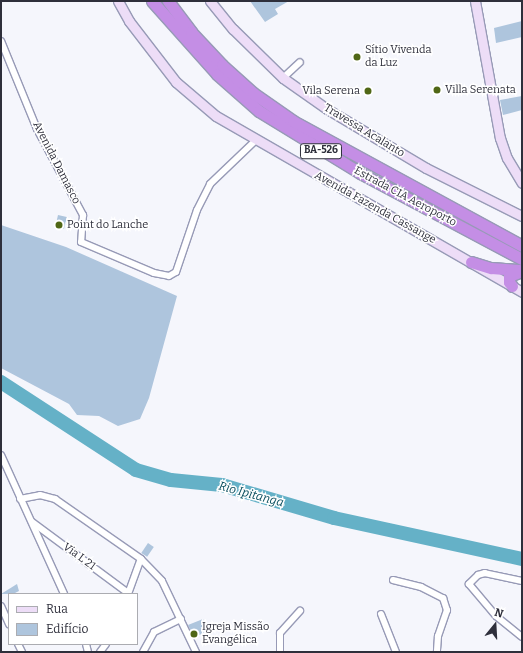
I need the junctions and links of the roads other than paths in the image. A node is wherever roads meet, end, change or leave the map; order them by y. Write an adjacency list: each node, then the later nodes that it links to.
1 (118, 1): 9 (main road, Avenida Fazenda Cassange)
2 (152, 1): 13 (highway, Estrada CIA Aeroporto / BA-526)
3 (168, 1): 12 (highway, Estrada CIA Aeroporto / BA-526)
4 (210, 1): 8 (main road, Travessa Acalanto)
5 (475, 1): 10 (main road)
6 (1, 41): 9 (street, Avenida Damasco)
7 (300, 62): 8 (street)
8 (283, 78): 11 (main road, Travessa Acalanto)
9 (255, 141): 14 (main road, Avenida Fazenda Cassange)
10 (522, 183)
11 (522, 216)
12 (522, 246)
13 (522, 259)
14 (471, 262): 15 (highway); 16 (main road, Avenida Fazenda Cassange)
15 (522, 270): 16 (highway)
16 (512, 286): 17 (main road, Avenida Fazenda Cassange)
17 (522, 292)
18 (1, 455): 19 (street)
19 (2, 462): 20 (street)
20 (20, 499): 21 (street); 22 (street)
21 (30, 521): 25 (street); 26 (street, Via L 21)
22 (141, 559): 27 (street); 31 (street)
23 (393, 580): 38 (street)
24 (522, 581): 33 (street)
25 (64, 593)
26 (127, 593)
27 (128, 593)
28 (1, 606): 32 (street)
29 (300, 611): 36 (street)
30 (381, 614): 37 (street)
31 (181, 619): 34 (street); 35 (street)
32 (8, 622)
33 (522, 637)
34 (143, 652)
35 (196, 652)
36 (280, 652)
37 (396, 652)
38 (437, 652)

